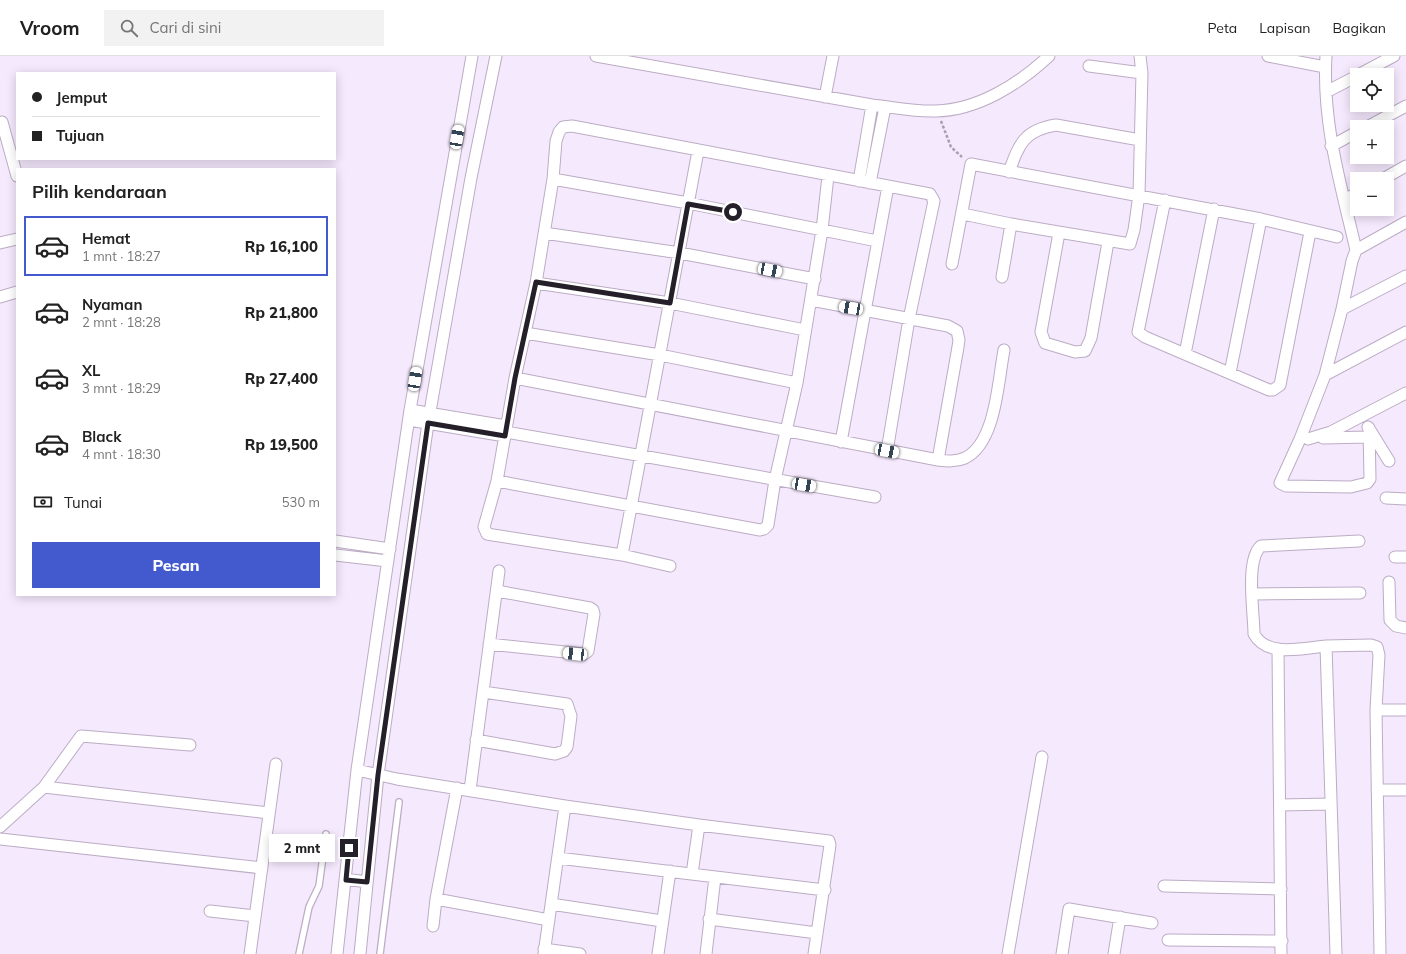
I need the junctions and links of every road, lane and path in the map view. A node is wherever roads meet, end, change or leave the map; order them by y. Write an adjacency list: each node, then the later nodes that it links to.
1 (472, 56): 81 (street)
2 (496, 56): 83 (street)
3 (596, 56): 15 (street)
4 (833, 56): 15 (street)
5 (1049, 56): 19 (street)
6 (1140, 56): 12 (street)
7 (1268, 56): 9 (street)
8 (1394, 56): 11 (street)
9 (1325, 61): 14 (street)
10 (1089, 66): 12 (street)
11 (1371, 68)
12 (1142, 73): 23 (street)
13 (1350, 79): 14 (street)
14 (1326, 92): 24 (street)
15 (825, 97): 16 (street)
16 (872, 105): 18 (street); 33 (street)
17 (1406, 106): 20 (street)
18 (885, 107): 19 (street); 34 (street)
19 (937, 111): 26 (path)
20 (1380, 120)
21 (2, 122): 27 (street)
22 (1350, 136): 24 (street)
23 (1140, 140): 29 (street); 36 (street)
24 (1331, 146): 39 (street)
25 (698, 151): 31 (street); 32 (street); 40 (street)
26 (971, 164): 29 (street); 42 (street)
27 (16, 165)
28 (1406, 166): 30 (street)
29 (1009, 172): 36 (street)
30 (1394, 172)
31 (828, 176): 33 (street); 46 (street)
32 (553, 179): 40 (street); 48 (street)
33 (859, 181): 34 (street)
34 (870, 183): 35 (street)
35 (888, 186): 52 (street); 68 (street)
36 (1139, 195): 38 (street); 53 (street)
37 (1350, 197): 39 (street)
38 (1166, 200): 41 (street); 73 (street)
39 (1344, 200): 55 (street)
40 (688, 204): 46 (street); 56 (street)
41 (1214, 209): 43 (street); 73 (street)
42 (962, 214): 45 (street); 57 (street)
43 (1261, 219): 47 (street); 75 (street)
44 (1406, 222): 55 (street)
45 (1011, 224): 49 (street); 59 (street)
46 (822, 230): 52 (street); 60 (street)
47 (1310, 232): 50 (street); 75 (street)
48 (544, 233): 56 (street); 61 (street)
49 (1059, 233): 53 (street); 53 (street)
50 (1337, 237)
51 (16, 239): 54 (street)
52 (877, 241): 67 (street)
53 (1108, 242)
54 (0, 243)
55 (1356, 250): 66 (street)
56 (680, 253): 60 (street); 65 (street)
57 (952, 264)
58 (1406, 276): 66 (street)
59 (1002, 278)
60 (815, 279): 64 (street)
61 (536, 282): 65 (street); 71 (street)
62 (16, 292): 63 (street)
63 (0, 297)
64 (811, 300): 67 (street); 69 (street)
65 (670, 303): 69 (street); 74 (street)
66 (1342, 309): 76 (street)
67 (864, 310): 68 (street); 88 (street)
68 (909, 319): 89 (street); 91 (street)
69 (805, 330): 78 (street)
70 (1406, 332): 76 (street)
71 (525, 333): 74 (street); 77 (street)
72 (1004, 350): 91 (street)
73 (1185, 354): 75 (street)
74 (660, 355): 78 (street); 80 (street)
75 (1230, 373)
76 (1325, 375): 87 (street)
77 (515, 378): 80 (street); 85 (street)
78 (797, 383): 84 (street)
79 (1406, 393): 82 (street)
80 (649, 403): 84 (street); 90 (street)
81 (409, 415): 83 (street); 101 (street)
82 (1363, 415): 86 (street); 87 (street)
83 (429, 418): 85 (street); 123 (street)
84 (787, 430): 88 (street); 93 (street)
85 (506, 431): 90 (street); 94 (street)
86 (1369, 433): 87 (street); 87 (street); 92 (street)
87 (1304, 439)
88 (841, 442): 89 (street)
89 (887, 451): 91 (street)
90 (639, 456): 93 (street); 98 (street)
91 (938, 460)
92 (1389, 461)
93 (775, 480): 95 (street); 98 (street)
94 (496, 481): 98 (street); 103 (street)
95 (875, 497)
96 (1386, 498): 97 (street)
97 (1406, 499)
98 (632, 507): 103 (street)
99 (336, 541): 101 (street)
100 (1359, 541): 110 (street)
101 (390, 549): 104 (street)
102 (336, 555): 104 (street)
103 (622, 555): 105 (street)
104 (388, 561): 122 (street)
105 (670, 566)
106 (499, 571): 108 (street)
107 (1389, 582): 111 (street)
108 (496, 591): 112 (street); 112 (street)
109 (1360, 593): 110 (street)
110 (1253, 594): 114 (street)
111 (1406, 628)
112 (489, 644): 115 (street)
113 (1326, 646): 114 (street); 116 (street); 130 (street)
114 (1278, 649): 131 (street)
115 (483, 692): 118 (street); 118 (street)
116 (1376, 710): 117 (street); 127 (street)
117 (1406, 710)
118 (476, 740): 126 (street)
119 (190, 745): 124 (street)
120 (1042, 757): 171 (street)
121 (276, 764): 133 (street)
122 (358, 770): 123 (street); 143 (street)
123 (378, 775): 125 (street); 144 (street)
124 (44, 786): 133 (street); 135 (street)
125 (457, 788): 126 (street); 148 (street)
126 (470, 790): 132 (street)
127 (1377, 790): 128 (street); 176 (street)
128 (1406, 790)
129 (399, 802): 166 (lane)
130 (1330, 804): 131 (street); 175 (street)
131 (1280, 805): 146 (street)
132 (565, 806): 134 (street); 138 (street)
133 (269, 813): 139 (street)
134 (699, 825): 141 (street); 147 (street)
135 (0, 827)
136 (326, 834): 163 (lane)
137 (0, 839): 139 (street)
138 (558, 858): 140 (street); 149 (street)
139 (262, 868): 151 (street)
140 (670, 871): 141 (street); 155 (street)
141 (692, 874): 142 (street)
142 (715, 876): 147 (street); 153 (street)
143 (346, 880): 144 (street); 164 (street)
144 (367, 882): 165 (street)
145 (1164, 886): 146 (street)
146 (1281, 889): 160 (street)
147 (825, 890): 158 (street)
148 (436, 899): 154 (street); 157 (street)
149 (551, 904): 154 (street); 155 (street)
150 (210, 911): 151 (street)
151 (255, 916): 162 (street)
152 (1120, 918): 156 (street); 172 (street); 173 (street)
153 (709, 919): 158 (street); 169 (street)
154 (549, 920): 161 (street)
155 (662, 921): 168 (street)
156 (1152, 923)
157 (433, 926)
158 (817, 934): 170 (street)
159 (1168, 940): 160 (street)
160 (1282, 941): 174 (street)
161 (544, 952): 167 (street)
162 (250, 954)
163 (299, 954)
164 (337, 954)
165 (360, 954)
166 (380, 954)
167 (580, 954)
168 (658, 954)
169 (706, 954)
170 (814, 954)
171 (1008, 954)
172 (1062, 954)
173 (1114, 954)
174 (1282, 954)
175 (1336, 954)
176 (1380, 954)

